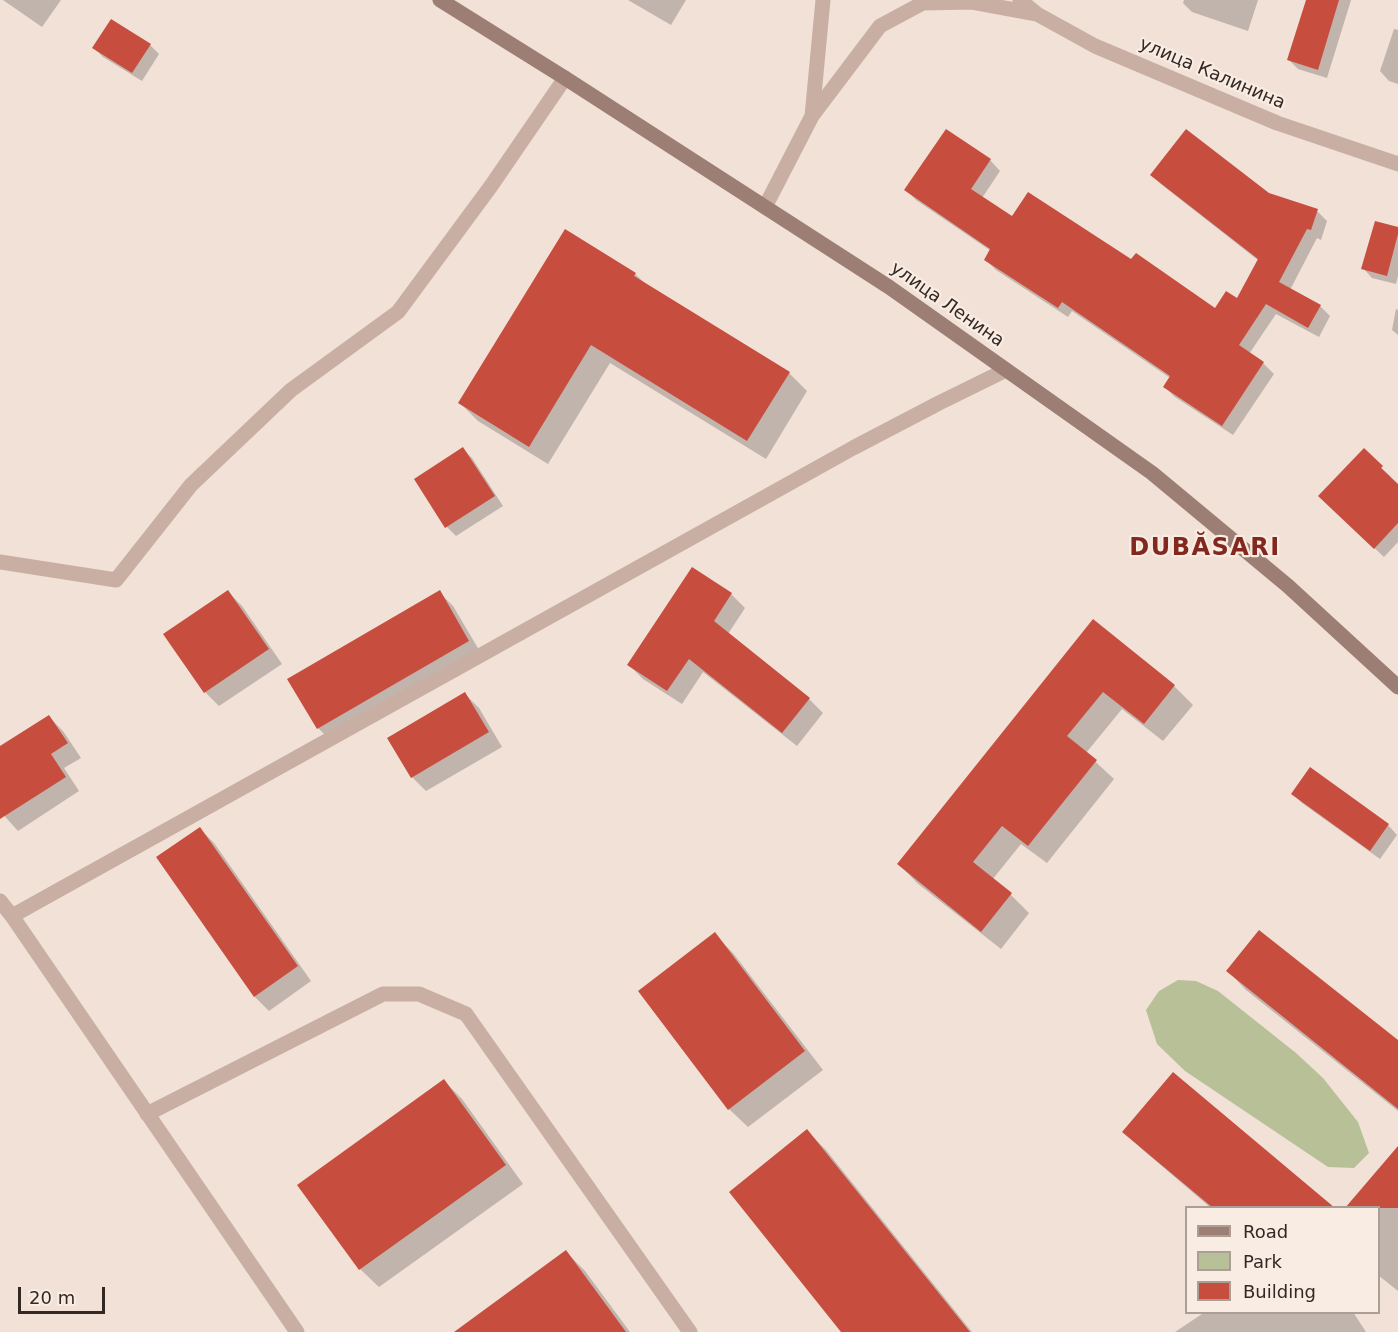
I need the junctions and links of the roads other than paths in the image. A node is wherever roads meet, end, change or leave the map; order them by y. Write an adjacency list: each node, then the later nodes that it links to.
1 (440, 0): 5 (street, улица Ленина)
2 (823, 0): 6 (street)
3 (1020, 0): 4 (street, улица Калинина)
4 (1036, 14): 6 (street); 7 (street, улица Калинина)
5 (565, 78): 8 (street, улица Ленина); 10 (street)
6 (812, 116): 8 (street)
7 (1398, 164)
8 (765, 207): 9 (street, улица Ленина)
9 (1006, 370): 11 (street, улица Ленина); 13 (street)
10 (0, 562)
11 (1398, 687)
12 (0, 901): 13 (street)
13 (12, 916): 14 (street)
14 (147, 1114): 15 (street); 16 (street)
15 (297, 1332)
16 (690, 1332)

